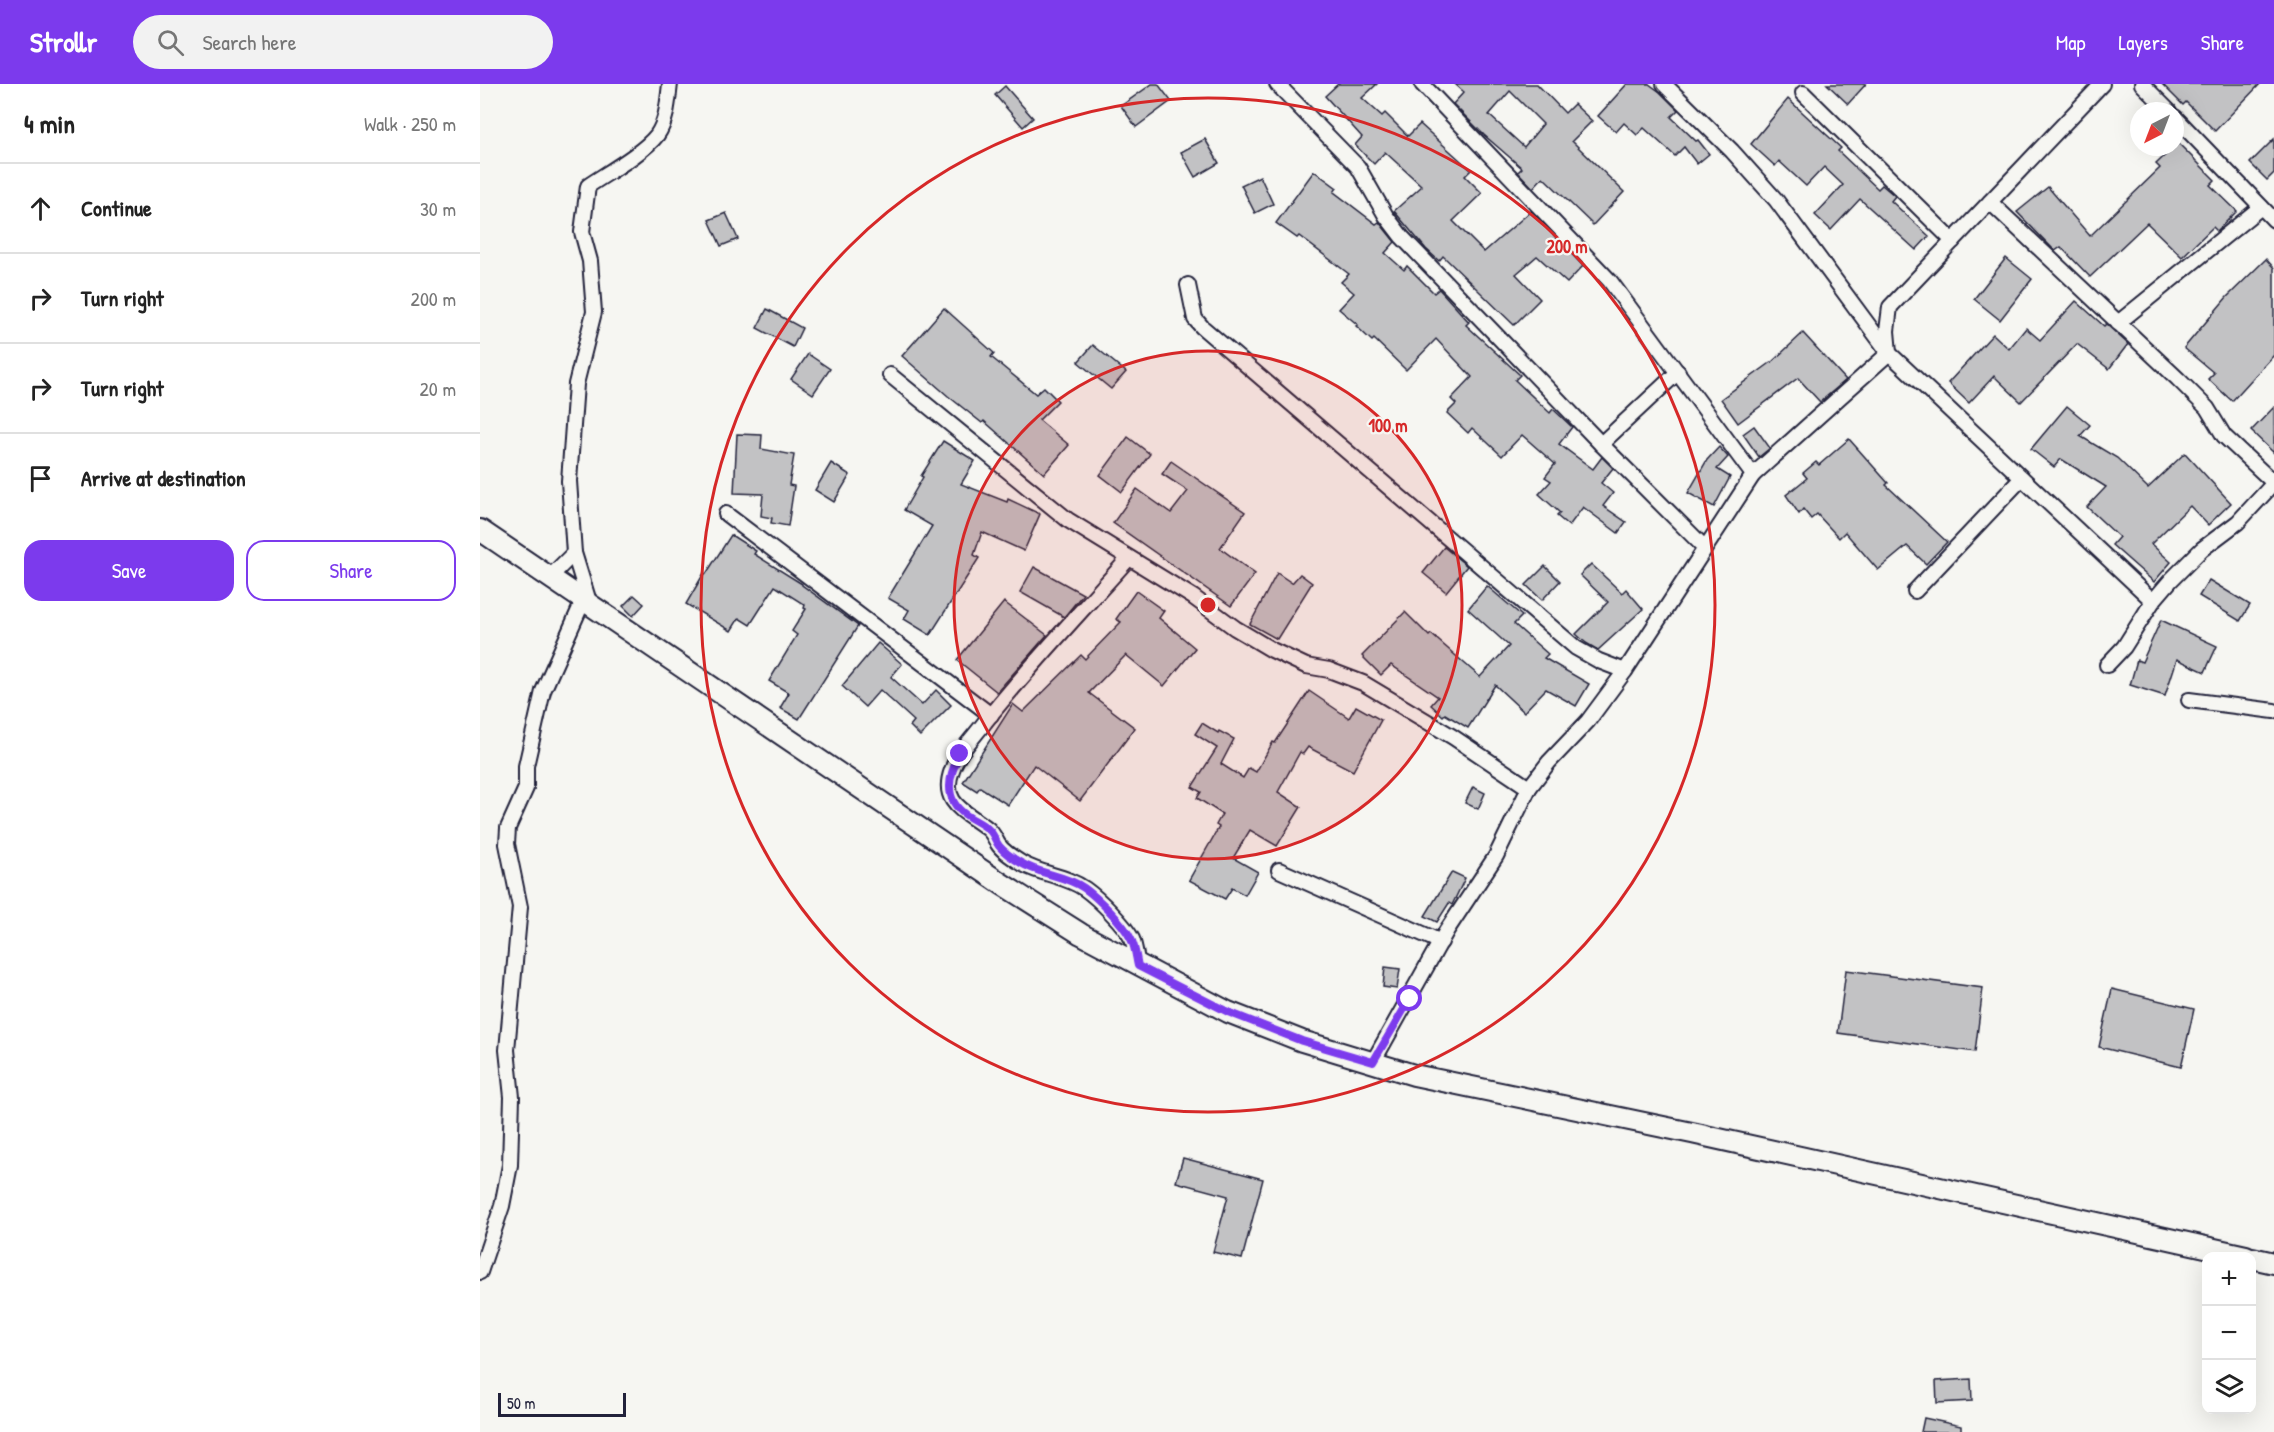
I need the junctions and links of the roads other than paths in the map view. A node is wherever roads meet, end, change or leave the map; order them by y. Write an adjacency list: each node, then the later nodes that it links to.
1 (670, 84): 26 (street)
2 (1277, 84): 19 (street)
3 (1422, 84): 17 (street)
4 (1664, 84): 16 (street)
5 (2102, 84): 10 (street)
6 (2142, 84): 8 (street)
7 (1803, 93): 13 (street)
8 (2160, 102)
9 (2184, 126): 11 (street)
10 (1990, 202): 13 (street); 15 (street)
11 (2261, 207): 12 (street); 15 (street)
12 (2274, 220)
13 (1953, 241): 16 (street)
14 (1188, 285): 33 (street)
15 (2118, 322): 22 (street)
16 (1889, 353): 20 (street); 21 (street)
17 (1677, 372): 19 (street); 20 (street)
18 (890, 375): 27 (street)
19 (1601, 444): 25 (street)
20 (1753, 475): 25 (street)
21 (2022, 477): 29 (street); 30 (street)
22 (2274, 483): 30 (street)
23 (726, 514): 36 (street)
24 (480, 530): 28 (main road)
25 (1705, 548): 33 (street)
26 (574, 553): 28 (street); 31 (street)
27 (1129, 558): 36 (street); 37 (street)
28 (549, 578): 31 (main road)
29 (1915, 591)
30 (2153, 601): 32 (street)
31 (587, 604): 40 (main road); 45 (street)
32 (2107, 665)
33 (1625, 671): 37 (street)
34 (2189, 700): 35 (street)
35 (2274, 711)
36 (991, 715): 40 (street)
37 (1529, 788): 39 (street)
38 (1279, 870): 39 (street)
39 (1441, 942): 41 (street)
40 (1138, 966): 41 (main road)
41 (1373, 1062): 42 (main road)
42 (2224, 1252)
43 (2256, 1259): 44 (main road)
44 (2274, 1263)
45 (480, 1272)

